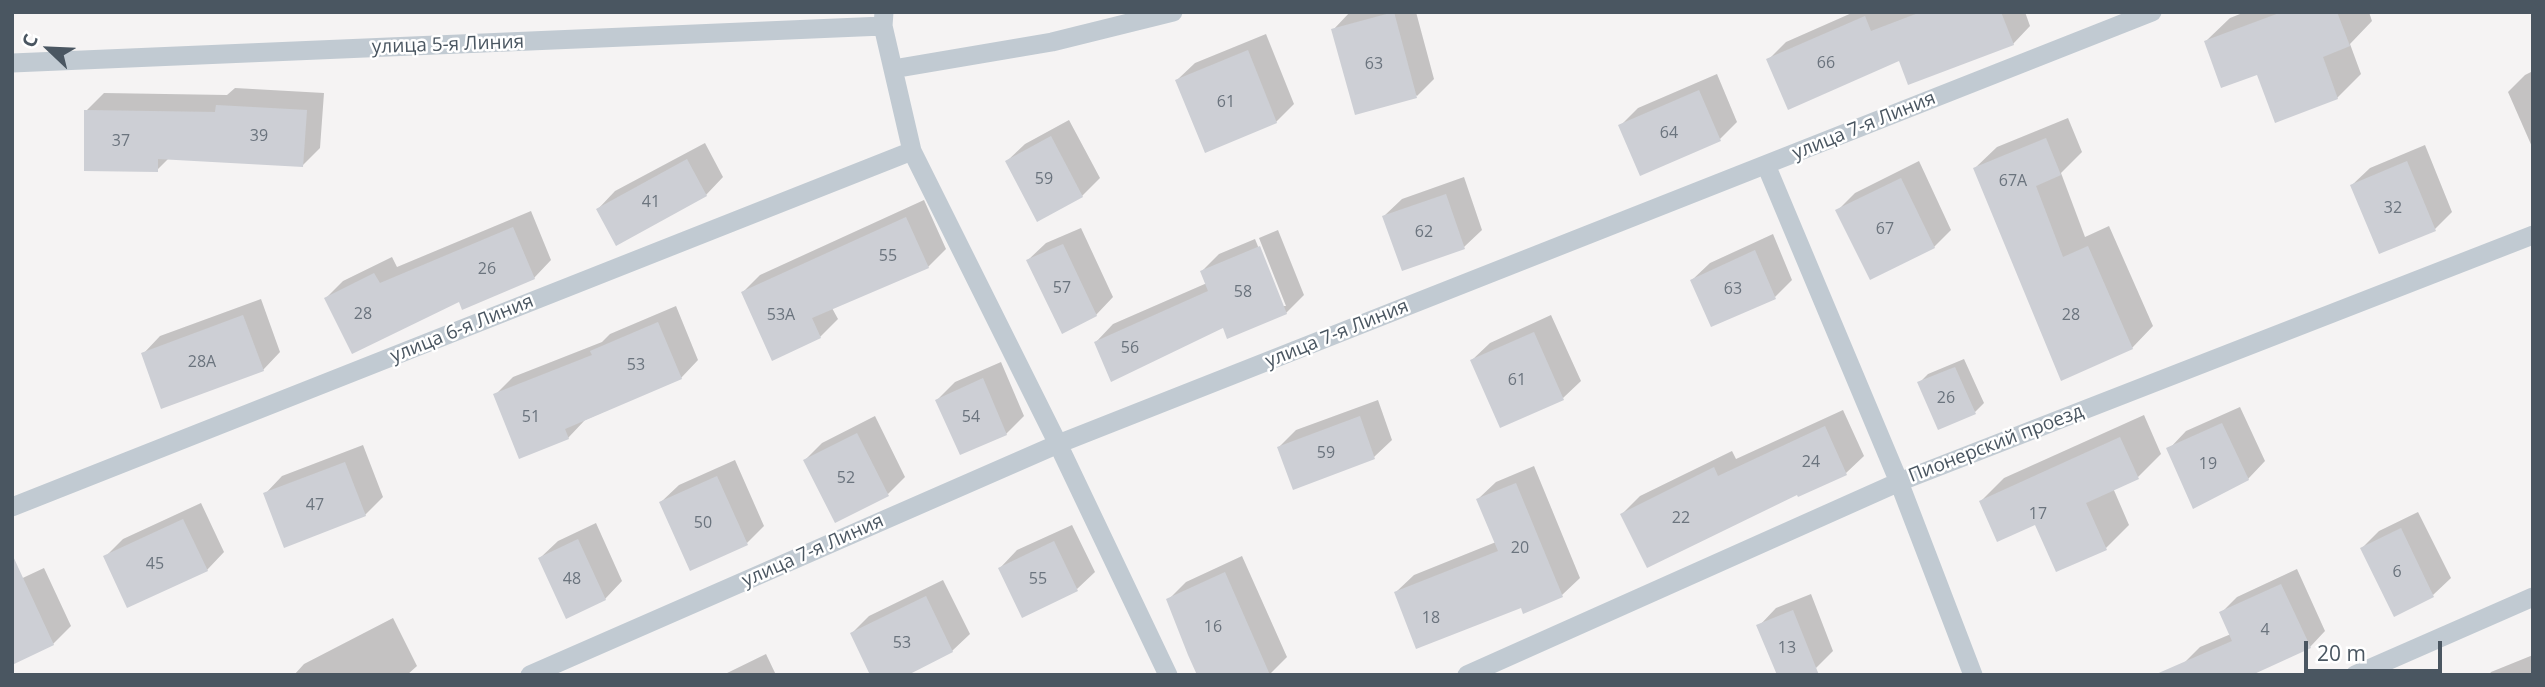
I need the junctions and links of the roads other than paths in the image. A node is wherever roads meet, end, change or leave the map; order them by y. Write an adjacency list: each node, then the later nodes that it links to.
1 (1173, 12): 5 (lane)
2 (2152, 12): 7 (lane, улица 7-я Линия)
3 (884, 19): 4 (lane, улица 5-я Линия); 5 (lane)
4 (12, 63)
5 (894, 69): 6 (lane)
6 (912, 151): 9 (lane); 11 (lane, улица 6-я Линия)
7 (1766, 165): 9 (lane, улица 7-я Линия); 10 (lane)
8 (2533, 235): 10 (lane, Пионерский проезд)
9 (1058, 444): 13 (lane, улица 7-я Линия); 14 (lane)
10 (1899, 482): 15 (lane, Пионерский проезд); 16 (lane)
11 (12, 507)
12 (2533, 597): 17 (lane)
13 (530, 675)
14 (1168, 675)
15 (1467, 675)
16 (1973, 675)
17 (2355, 675)

